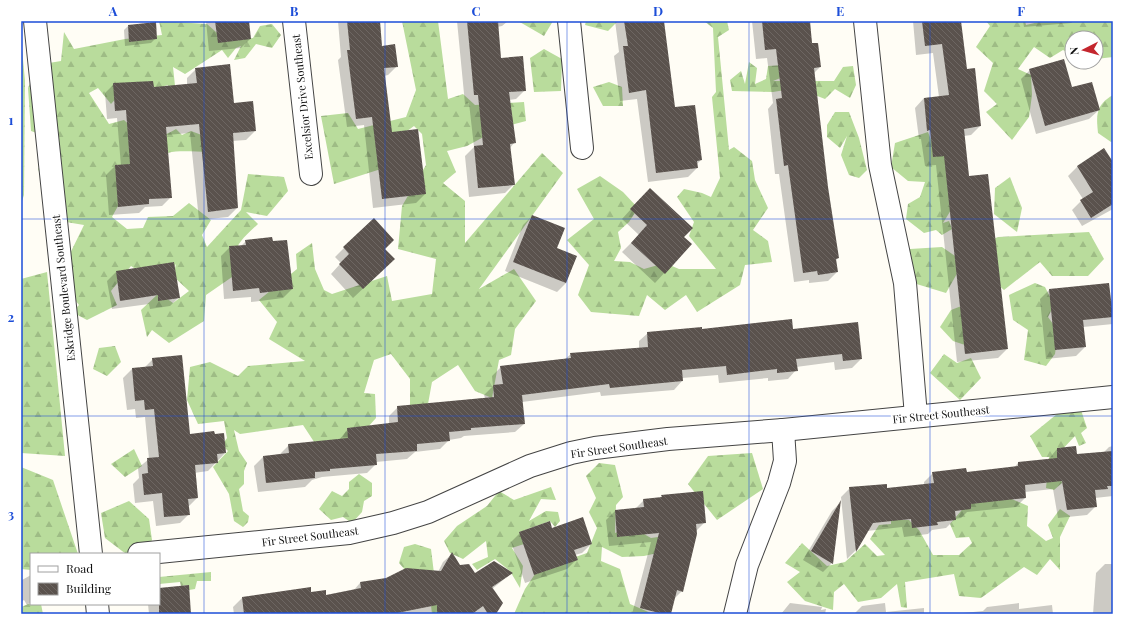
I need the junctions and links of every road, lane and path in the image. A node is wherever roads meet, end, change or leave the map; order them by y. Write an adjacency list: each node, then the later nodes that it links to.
1 (35, 21): 10 (street, Eskridge Boulevard Southeast)
2 (294, 21): 6 (street, Excelsior Drive Southeast)
3 (569, 21): 5 (street)
4 (865, 21): 8 (street)
5 (582, 148)
6 (311, 174)
7 (1113, 397): 8 (street, Fir Street Southeast)
8 (916, 416): 9 (street, Fir Street Southeast)
9 (783, 430): 11 (street, Fir Street Southeast); 12 (street)
10 (91, 553)
11 (149, 553)
12 (735, 614)

